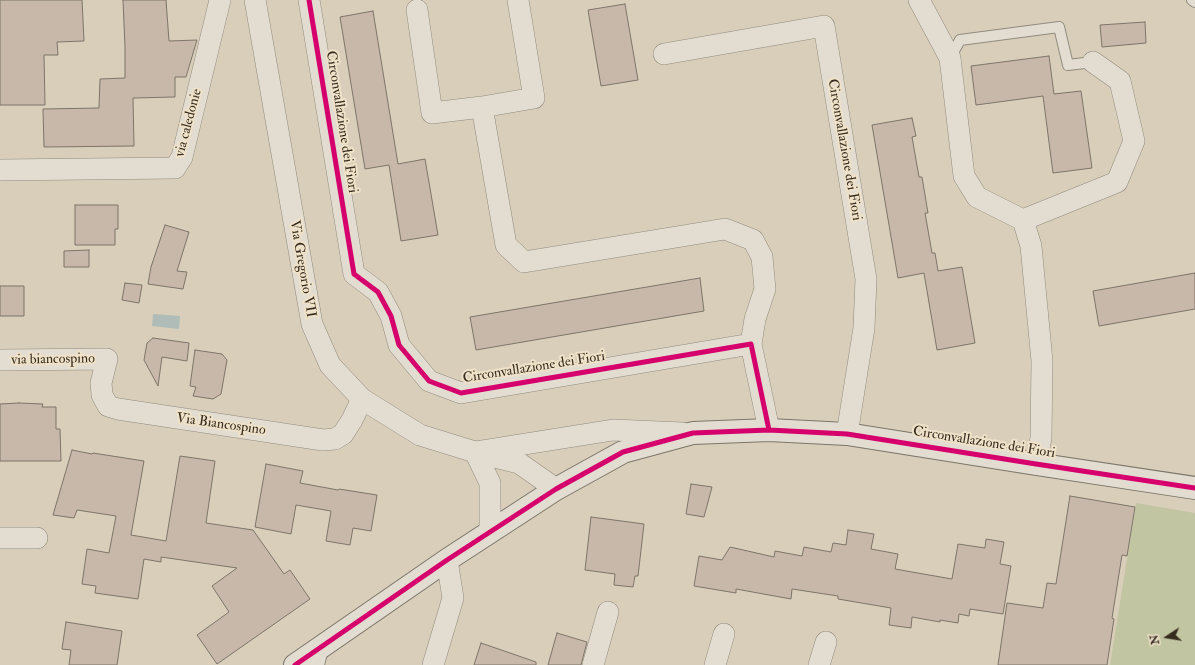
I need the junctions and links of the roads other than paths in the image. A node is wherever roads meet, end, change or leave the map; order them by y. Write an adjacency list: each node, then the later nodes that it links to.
1 (220, 0): 13 (street, via caledonie)
2 (255, 0): 18 (street, Via Gregorio VII)
3 (309, 0): 15 (street, Circonvallazione dei Fiori)
4 (518, 0): 12 (street)
5 (919, 0): 10 (street)
6 (1192, 0): 7 (lane)
7 (1195, 2)
8 (417, 10): 12 (street)
9 (664, 54): 21 (street, Circonvallazione dei Fiori)
10 (950, 58): 11 (lane); 14 (street)
11 (1093, 62): 14 (street)
12 (482, 108): 15 (street)
13 (0, 170)
14 (1022, 220): 23 (street, Circonvallazione dei Fiori)
15 (751, 344): 19 (street)
16 (107, 359): 17 (street, via biancospino); 18 (street, Via Biancospino)
17 (0, 360)
18 (362, 399): 22 (street, Via Gregorio VII)
19 (769, 430): 20 (street, Circonvallazione dei Fiori); 21 (street, Circonvallazione dei Fiori)
20 (693, 433): 22 (street, Via Gregorio VII); 25 (street, Circonvallazione dei Fiori)
21 (847, 434): 23 (street, Circonvallazione dei Fiori)
22 (475, 452): 25 (street, Via Gregorio VII); 26 (street)
23 (1036, 464): 24 (street, Circonvallazione dei Fiori)
24 (1195, 488)
25 (556, 489): 26 (street, Circonvallazione dei Fiori)
26 (490, 532): 29 (street, Circonvallazione dei Fiori)
27 (0, 538): 28 (street)
28 (36, 538)
29 (447, 560): 33 (street, Circonvallazione dei Fiori); 35 (street)
30 (608, 612): 36 (street)
31 (724, 634): 37 (street)
32 (826, 642): 38 (street)
33 (322, 655): 34 (street, Circonvallazione dei Fiori)
34 (295, 665)
35 (433, 665)
36 (593, 665)
37 (715, 665)
38 (819, 665)

